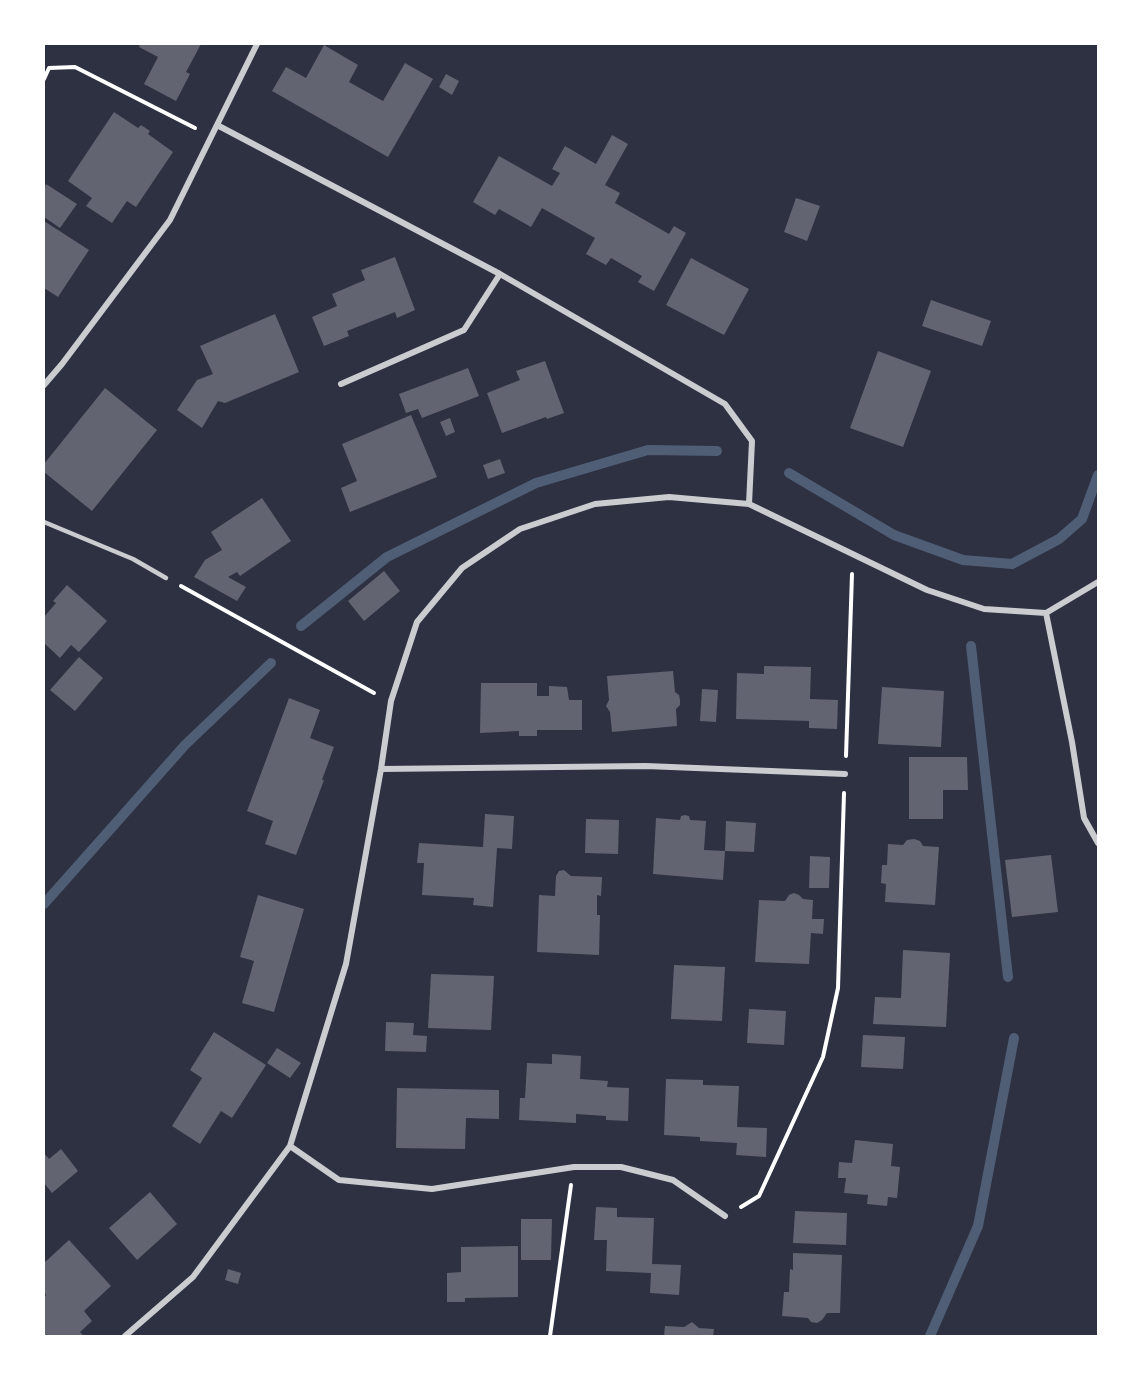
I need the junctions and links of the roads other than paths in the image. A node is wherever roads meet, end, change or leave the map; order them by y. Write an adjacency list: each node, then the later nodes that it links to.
1 (257, 44): 2 (street)
2 (217, 125): 3 (street); 5 (street)
3 (500, 274): 4 (street); 6 (street)
4 (341, 384)
5 (44, 386)
6 (749, 504): 10 (street); 11 (street)
7 (44, 522): 8 (lane)
8 (166, 578)
9 (1098, 582): 10 (street)
10 (1046, 613): 13 (street)
11 (381, 769): 12 (street); 14 (street)
12 (845, 774)
13 (1098, 843)
14 (290, 1146): 15 (street); 16 (street)
15 (726, 1216)
16 (125, 1336)

